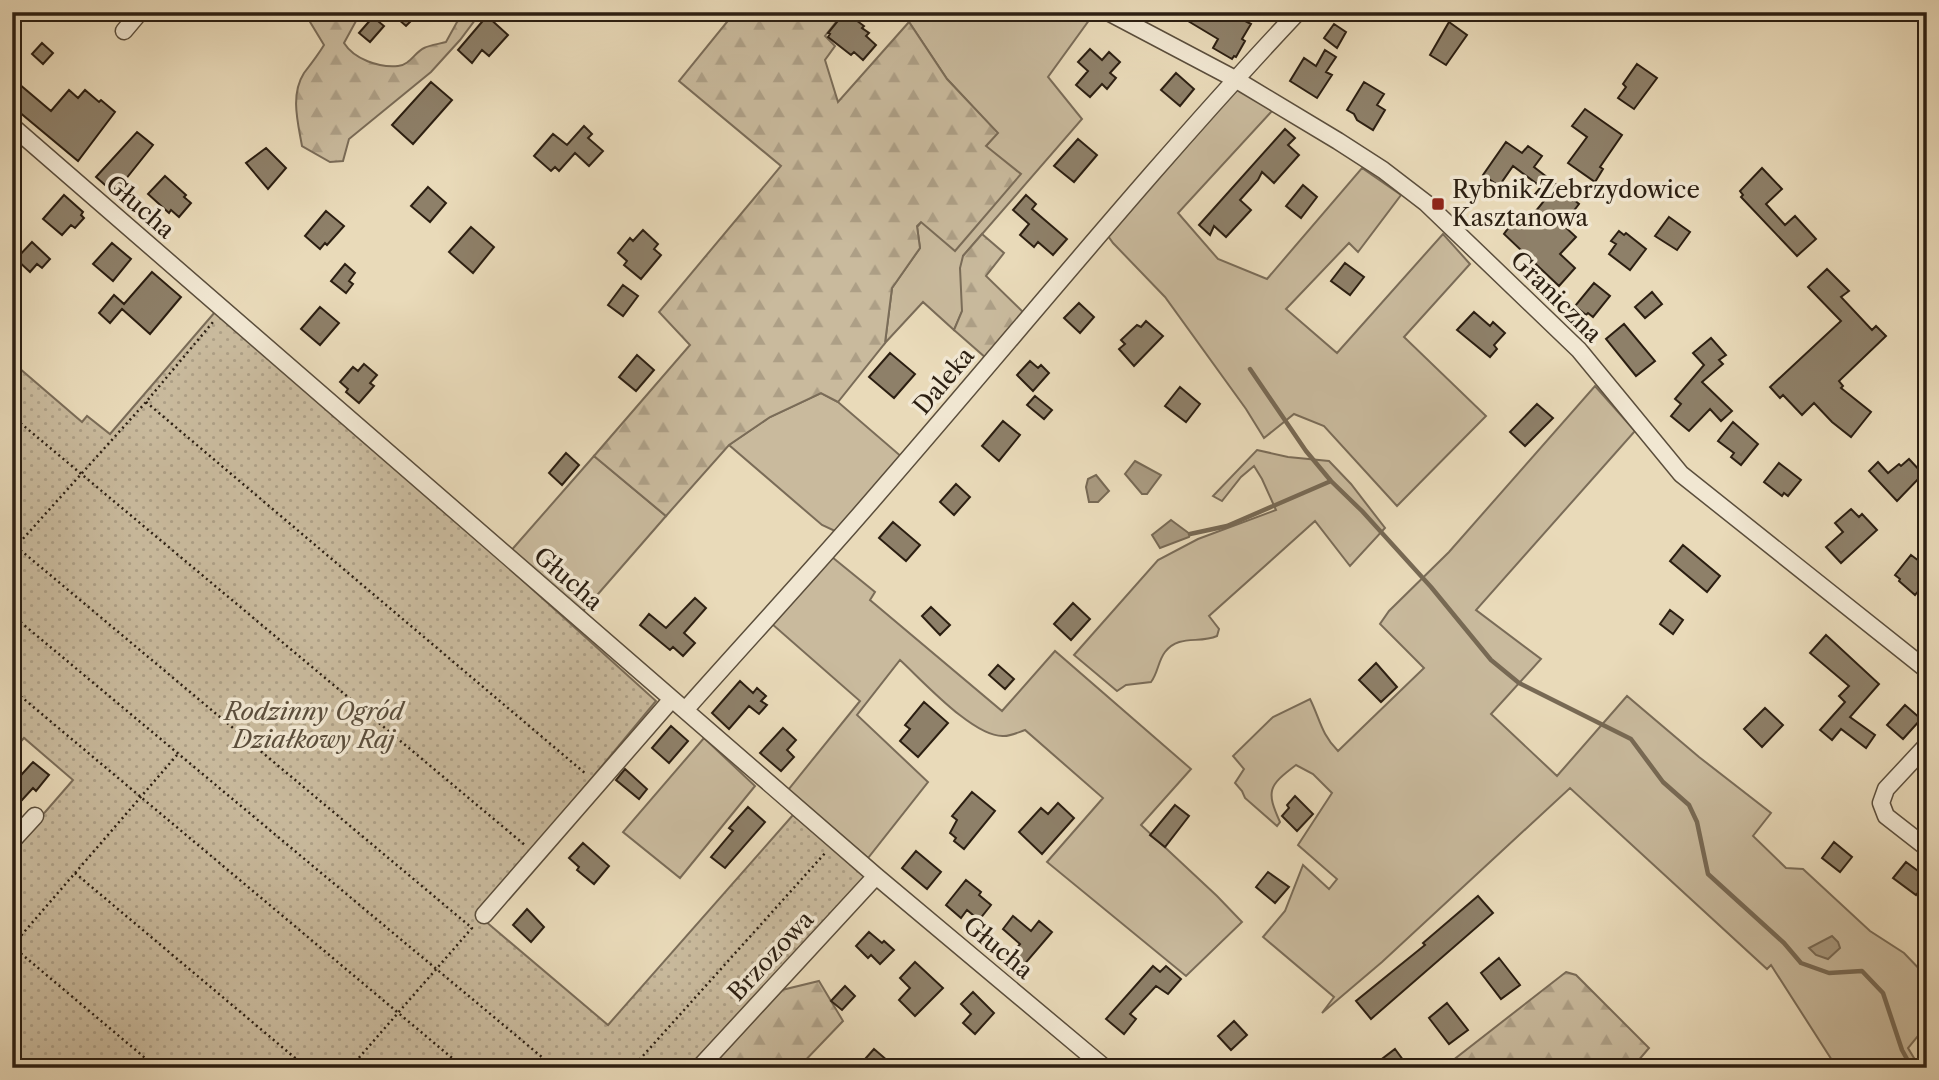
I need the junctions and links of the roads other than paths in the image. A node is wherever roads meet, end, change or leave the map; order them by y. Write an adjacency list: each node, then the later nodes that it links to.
1 (140, 12): 4 (street)
2 (1108, 12): 5 (street, Graniczna)
3 (1298, 12): 5 (street, Daleka)
4 (124, 31)
5 (1235, 79): 7 (street, Graniczna); 9 (street, Daleka)
6 (12, 125): 8 (street, Głucha)
7 (1927, 670)
8 (672, 699): 9 (street, Głucha); 15 (street)
9 (686, 709): 14 (street, Głucha)
10 (1927, 745): 13 (street)
11 (34, 816): 12 (street)
12 (12, 841)
13 (1927, 848)
14 (876, 876): 16 (street, Głucha); 17 (street, Brzozowa)
15 (484, 915)
16 (1099, 1066)
17 (699, 1068)

